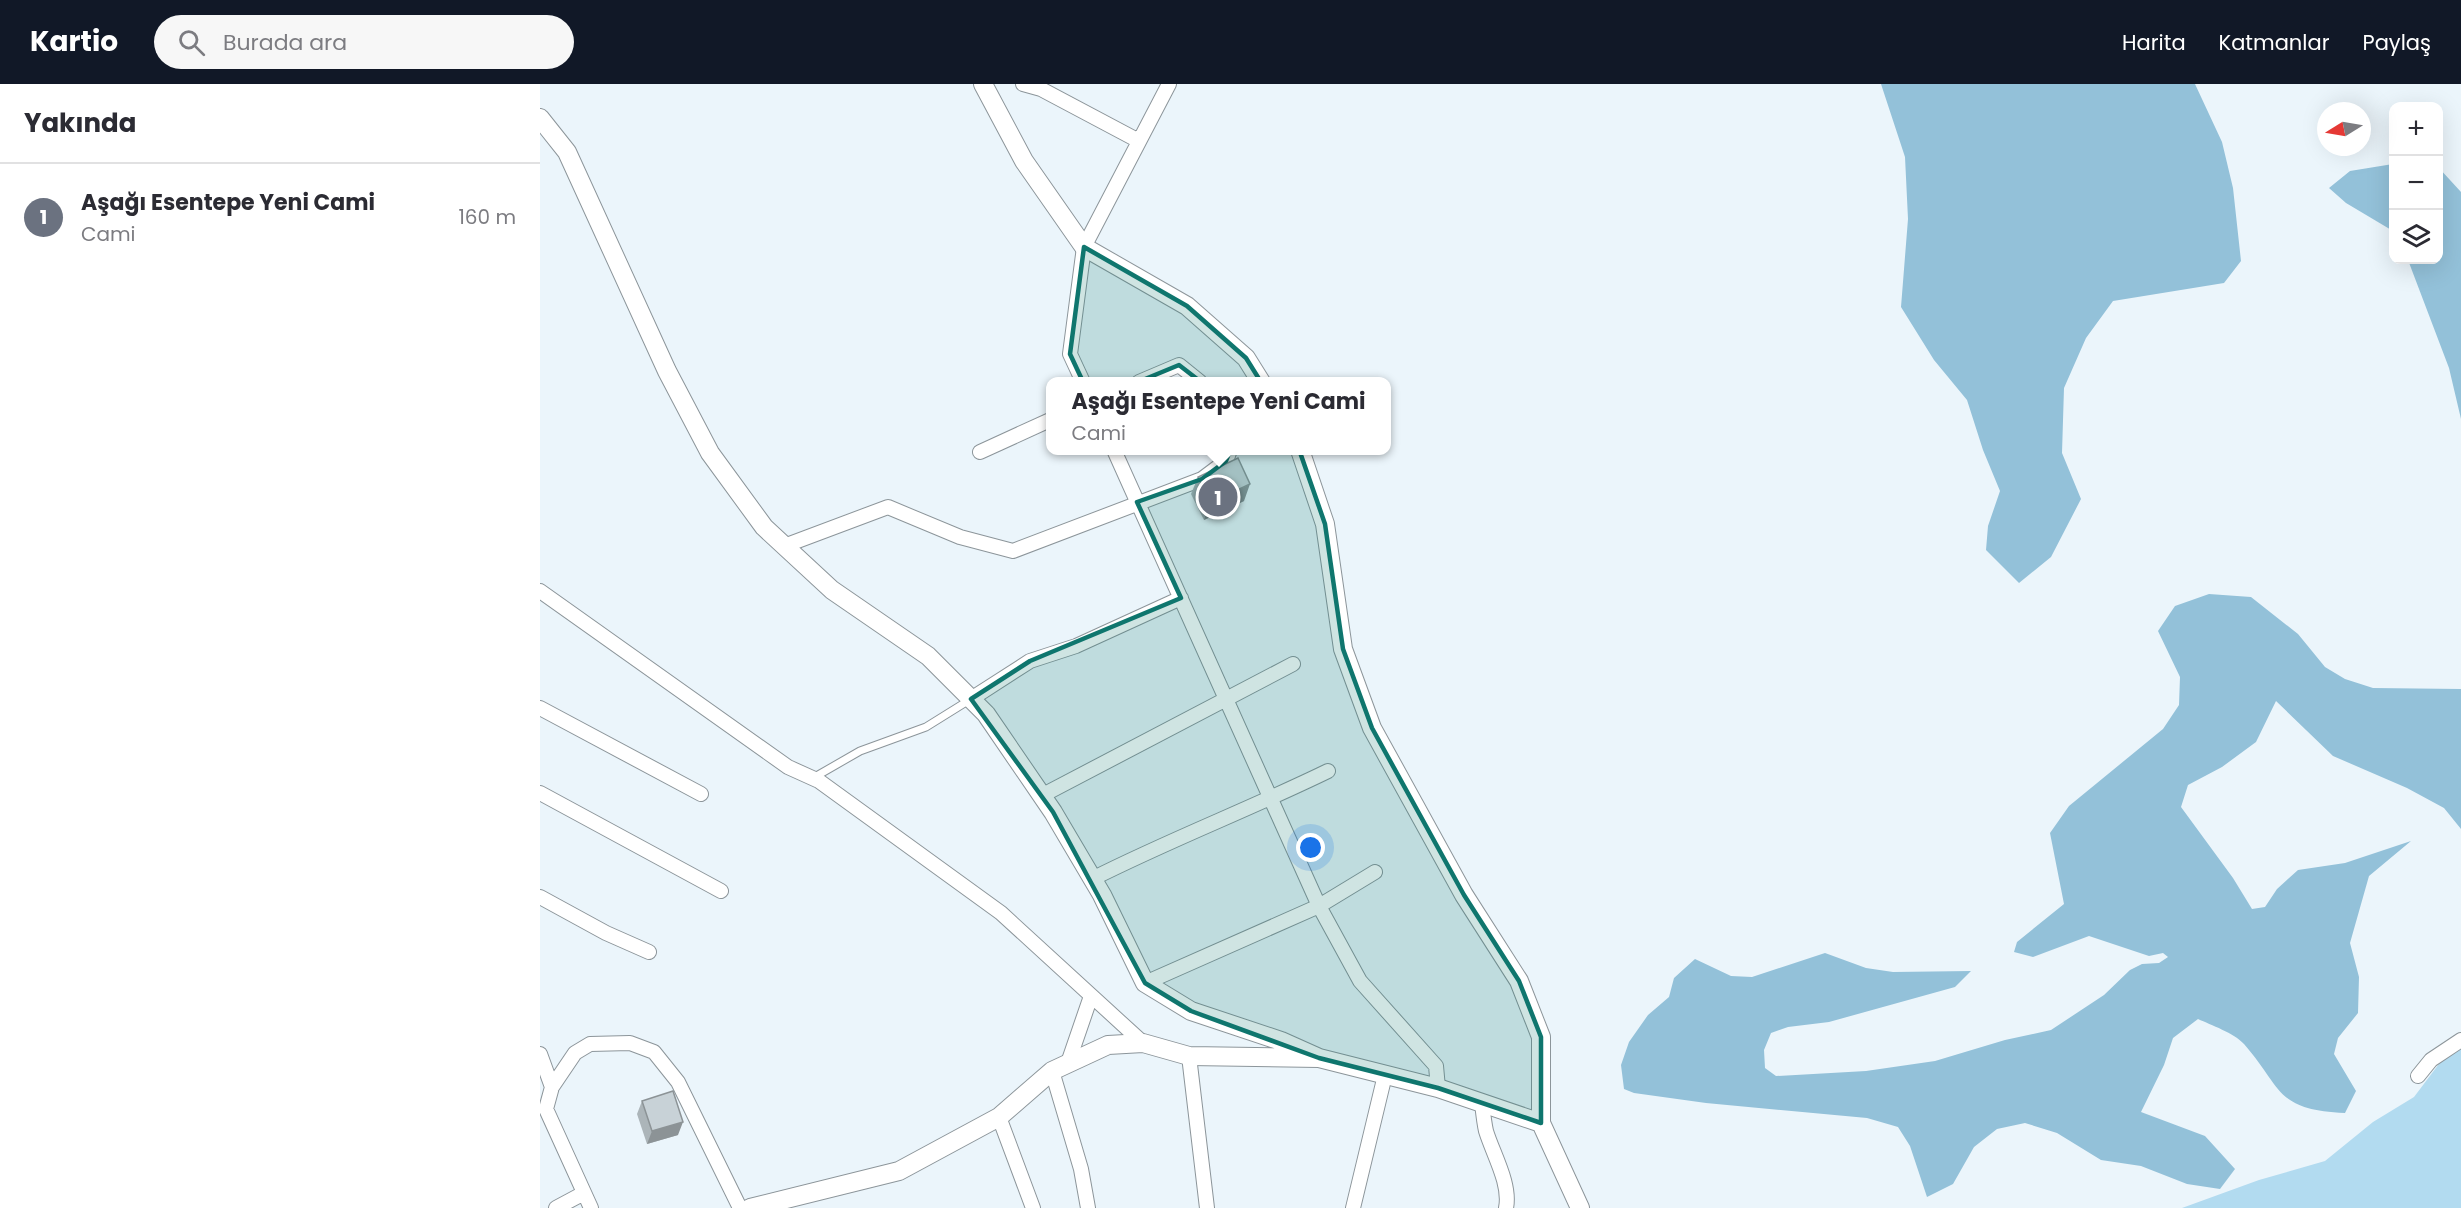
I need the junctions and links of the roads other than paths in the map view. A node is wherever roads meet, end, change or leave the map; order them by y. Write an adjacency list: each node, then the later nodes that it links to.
1 (984, 84): 6 (street)
2 (1023, 84): 5 (street)
3 (1168, 84): 5 (street)
4 (540, 118): 17 (street)
5 (1139, 141): 6 (street)
6 (1084, 247): 7 (street); 10 (street)
7 (1081, 377)
8 (1149, 377): 9 (street)
9 (1195, 377)
10 (1258, 377)
11 (1046, 422): 12 (street)
12 (980, 452)
13 (1116, 455): 16 (street)
14 (1228, 455): 16 (street)
15 (1302, 455): 50 (street)
16 (1137, 502): 17 (street); 19 (street)
17 (784, 546): 21 (street)
18 (540, 591): 25 (street)
19 (1181, 598): 21 (street); 22 (street)
20 (1293, 664): 22 (street)
21 (971, 699): 25 (lane); 28 (street)
22 (1226, 700): 28 (street); 29 (street)
23 (540, 708): 27 (street)
24 (1328, 771): 29 (street)
25 (813, 778): 37 (street)
26 (540, 793): 32 (street)
27 (701, 794)
28 (1041, 796): 31 (street)
29 (1271, 799): 31 (street); 34 (street)
30 (1375, 872): 34 (street)
31 (1092, 879): 36 (street)
32 (721, 891)
33 (540, 897): 35 (street)
34 (1319, 906): 36 (street); 47 (street)
35 (649, 952)
36 (1145, 983): 42 (street)
37 (1091, 996): 39 (street); 43 (street)
38 (2461, 1040): 45 (street)
39 (1143, 1043): 41 (street); 43 (street)
40 (540, 1054): 46 (street)
41 (1190, 1056): 42 (street); 58 (street)
42 (1319, 1058): 44 (street)
43 (1060, 1067): 49 (street); 57 (street)
44 (1385, 1075): 47 (street); 59 (street)
45 (2418, 1076)
46 (552, 1087): 51 (street); 54 (street)
47 (1438, 1088): 48 (street)
48 (1482, 1103): 50 (street); 60 (street)
49 (999, 1117): 55 (street); 56 (street)
50 (1541, 1123): 61 (street)
51 (584, 1192): 52 (street); 53 (street)
52 (556, 1208)
53 (591, 1208)
54 (740, 1208)
55 (750, 1208)
56 (1033, 1208)
57 (1088, 1208)
58 (1207, 1208)
59 (1353, 1208)
60 (1506, 1208)
61 (1580, 1208)

